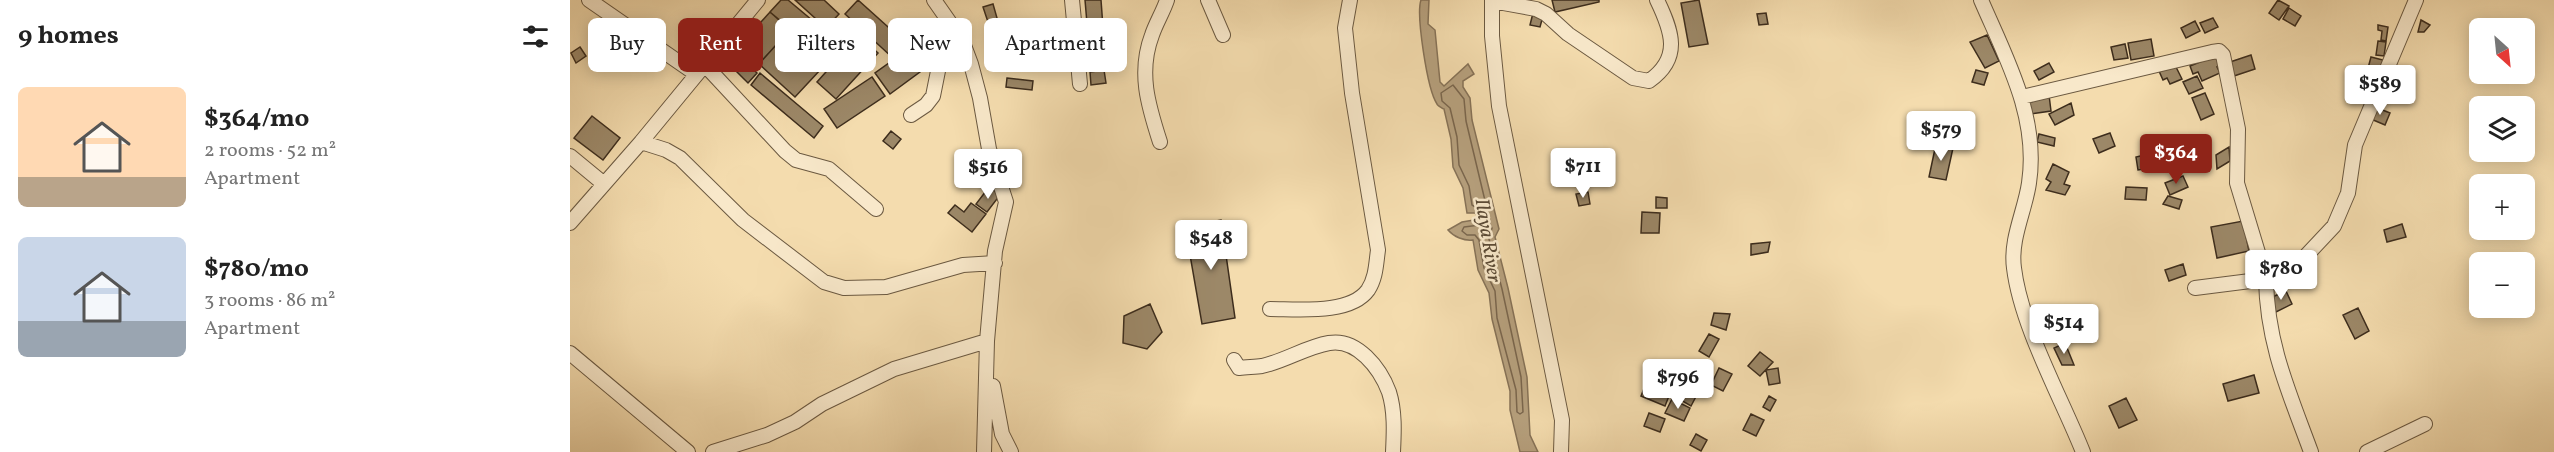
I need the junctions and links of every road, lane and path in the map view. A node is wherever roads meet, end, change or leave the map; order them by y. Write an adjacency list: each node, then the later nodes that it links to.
1 (589, 0): 15 (street)
2 (758, 0): 12 (street)
3 (934, 0): 13 (street)
4 (1072, 0): 20 (street)
5 (1167, 0): 24 (street)
6 (1208, 0): 14 (street)
7 (1350, 0): 32 (street)
8 (1657, 0): 11 (street)
9 (1981, 0): 21 (street)
10 (2416, 0): 30 (street)
11 (1492, 1): 43 (street)
12 (743, 18)
13 (947, 18)
14 (1223, 35)
15 (678, 55)
16 (698, 72): 23 (street)
17 (703, 72): 27 (street)
18 (938, 72): 22 (street)
19 (972, 72): 29 (street)
20 (1080, 84)
21 (2022, 97): 30 (street); 44 (street)
22 (911, 115)
23 (641, 142): 26 (street); 29 (street)
24 (1160, 142)
25 (570, 156): 26 (street)
26 (604, 184): 28 (street)
27 (876, 209)
28 (570, 222)
29 (995, 263): 33 (street)
30 (2266, 279): 31 (street); 45 (street)
31 (2195, 288)
32 (1270, 309)
33 (987, 341): 35 (street); 39 (street)
34 (570, 353): 38 (street)
35 (987, 360): 40 (street); 41 (street)
36 (1234, 360): 42 (street)
37 (2425, 424): 46 (street)
38 (688, 452)
39 (713, 452)
40 (984, 452)
41 (1011, 452)
42 (1393, 452)
43 (1561, 452)
44 (2083, 452)
45 (2311, 452)
46 (2367, 452)

